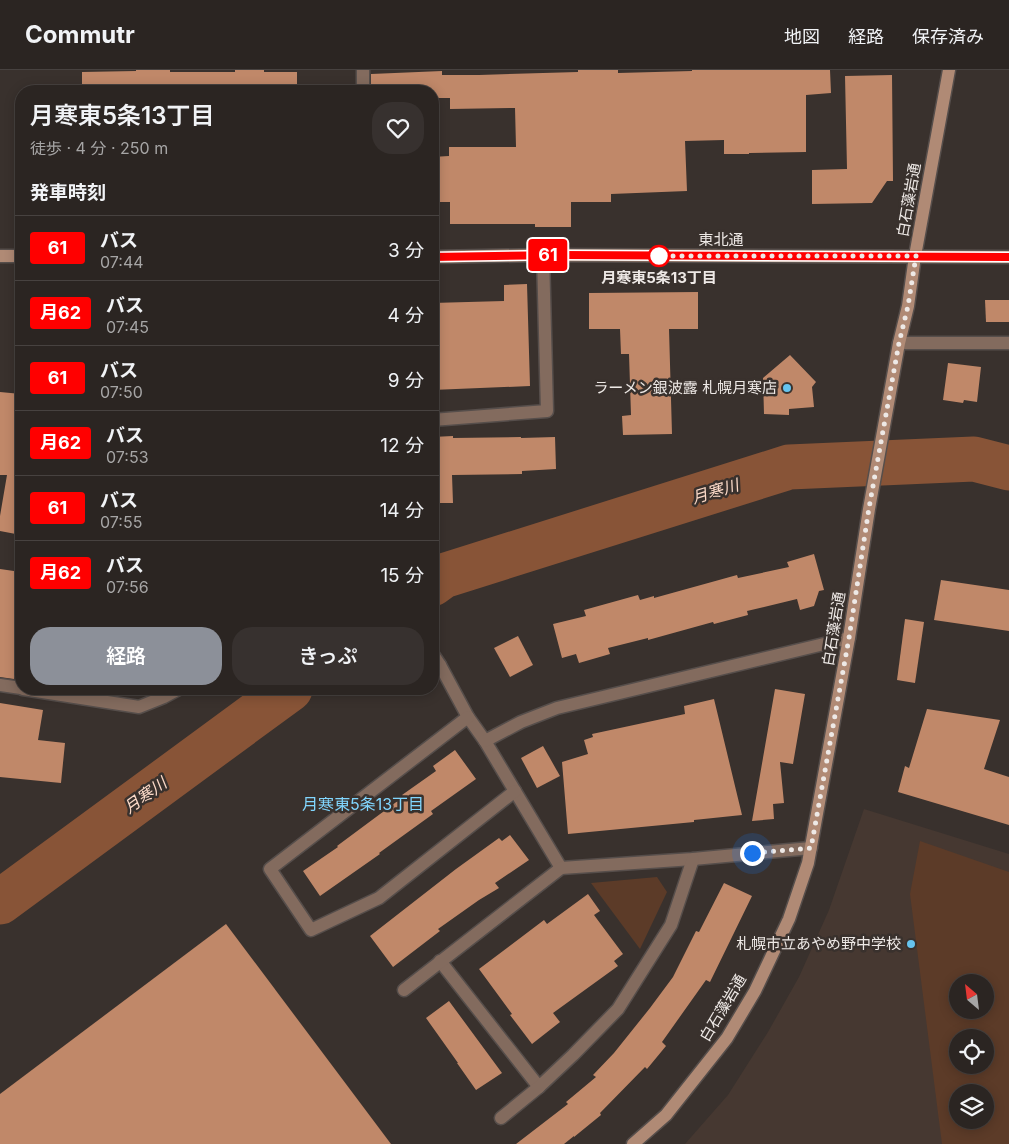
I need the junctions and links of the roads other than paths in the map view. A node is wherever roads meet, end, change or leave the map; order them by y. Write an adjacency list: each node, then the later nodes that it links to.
1 (363, 70): 3 (street)
2 (949, 70): 7 (main road, 白石藻岩通)
3 (363, 85)
4 (543, 255): 7 (main road, 東北通); 8 (main road, 東北通); 12 (street)
5 (0, 256): 6 (main road)
6 (15, 256)
7 (916, 256): 9 (main road, 東北通); 10 (main road, 白石藻岩通)
8 (439, 257)
9 (1009, 257)
10 (899, 343): 11 (street); 13 (main road, 白石藻岩通)
11 (1009, 343)
12 (439, 419)
13 (849, 638): 20 (street); 22 (main road, 白石藻岩通)
14 (439, 664): 19 (street)
15 (0, 685): 16 (street)
16 (15, 687)
17 (68, 695): 18 (street)
18 (161, 695)
19 (468, 716): 20 (street); 21 (street)
20 (485, 741): 21 (street)
21 (515, 791): 24 (street)
22 (811, 848): 23 (street); 29 (main road, 白石藻岩通)
23 (694, 859): 24 (street); 27 (street)
24 (561, 868): 25 (street)
25 (440, 961): 26 (street); 27 (street)
26 (404, 990)
27 (539, 1087): 28 (street)
28 (500, 1118)
29 (633, 1144)

